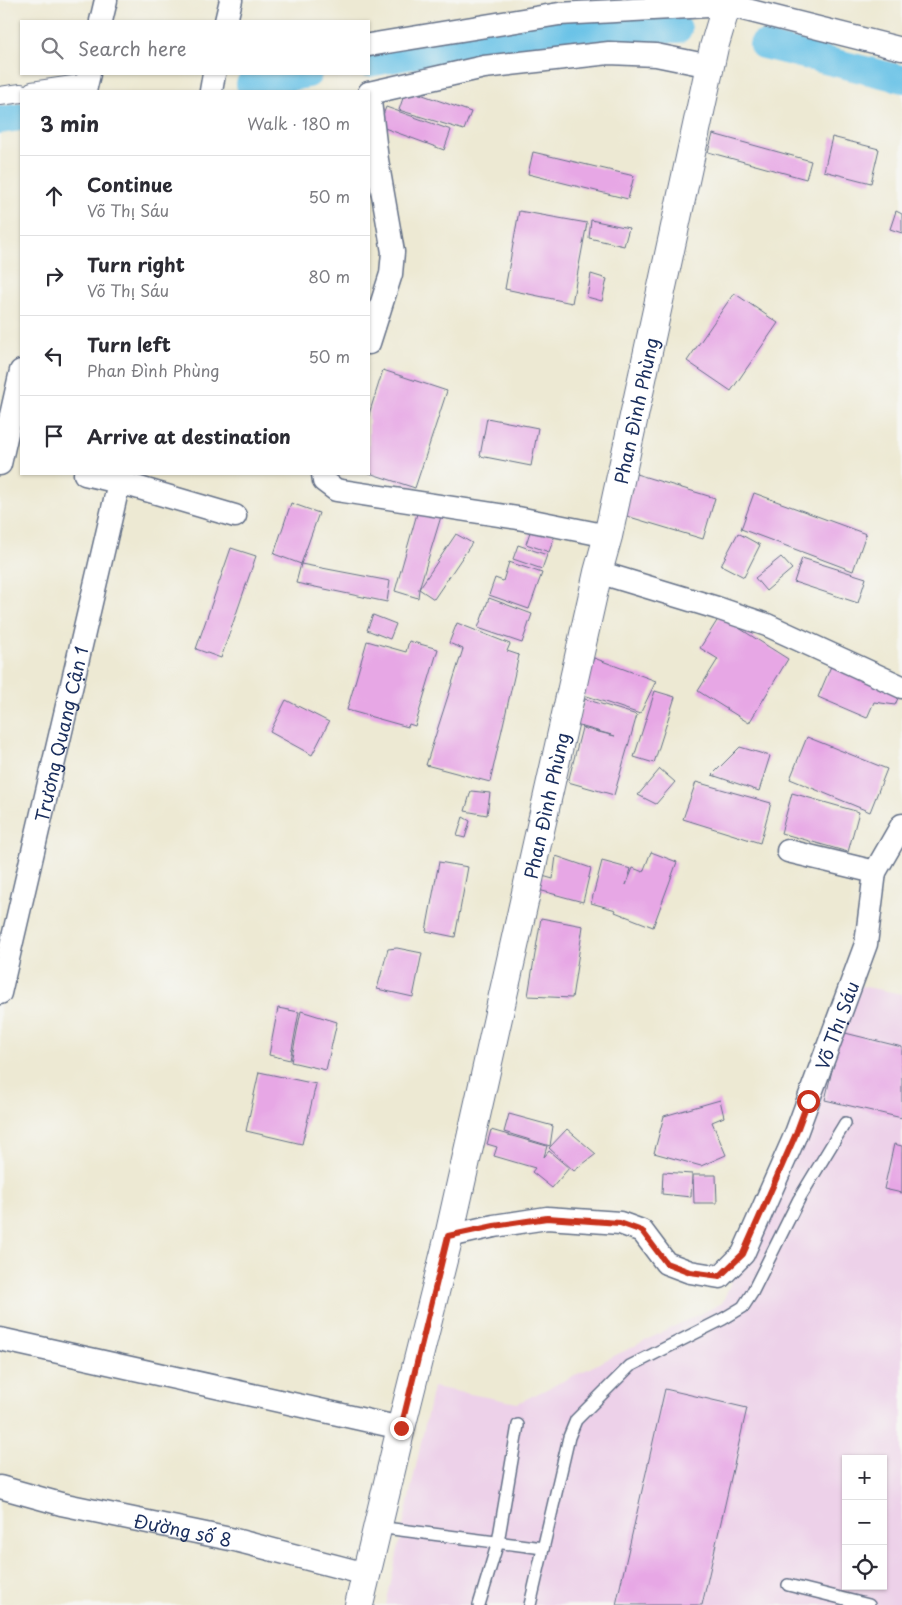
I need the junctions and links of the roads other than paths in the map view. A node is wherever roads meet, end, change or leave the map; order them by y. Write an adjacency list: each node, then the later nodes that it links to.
1 (106, 0): 4 (street)
2 (231, 0): 5 (street)
3 (728, 2): 6 (street); 7 (street); 8 (street, Phan Đình Phùng)
4 (101, 20)
5 (226, 20)
6 (370, 45)
7 (902, 48)
8 (710, 66): 13 (street); 24 (street, Phan Đình Phùng)
9 (214, 75): 12 (street)
10 (87, 83): 11 (street)
11 (39, 90)
12 (211, 90)
13 (370, 92)
14 (20, 93): 15 (street)
15 (0, 96)
16 (370, 100): 17 (street)
17 (370, 340)
18 (20, 377): 19 (street)
19 (6, 458)
20 (94, 475): 22 (street)
21 (323, 475): 24 (street)
22 (120, 478): 23 (street); 30 (street, Trương Quang Cận 1)
23 (235, 516)
24 (608, 536): 25 (street, Phan Đình Phùng)
25 (598, 572): 26 (street); 32 (street, Phan Đình Phùng)
26 (902, 687)
27 (902, 825): 29 (street, Võ Thị Sáu)
28 (788, 851): 29 (street)
29 (875, 872): 32 (street, Võ Thị Sáu)
30 (0, 993)
31 (845, 1123): 39 (lane)
32 (448, 1236): 35 (street, Phan Đình Phùng)
33 (0, 1339): 35 (street)
34 (518, 1425): 38 (lane)
35 (401, 1428): 37 (street, Phan Đình Phùng)
36 (0, 1487): 40 (street, Đường số 8)
37 (377, 1527): 38 (lane); 40 (street, Phan Đình Phùng)
38 (498, 1542): 39 (lane); 43 (lane)
39 (543, 1548): 44 (lane)
40 (366, 1574): 42 (street, Phan Đình Phùng)
41 (788, 1584): 45 (lane)
42 (359, 1605)
43 (479, 1605)
44 (530, 1605)
45 (869, 1605)

